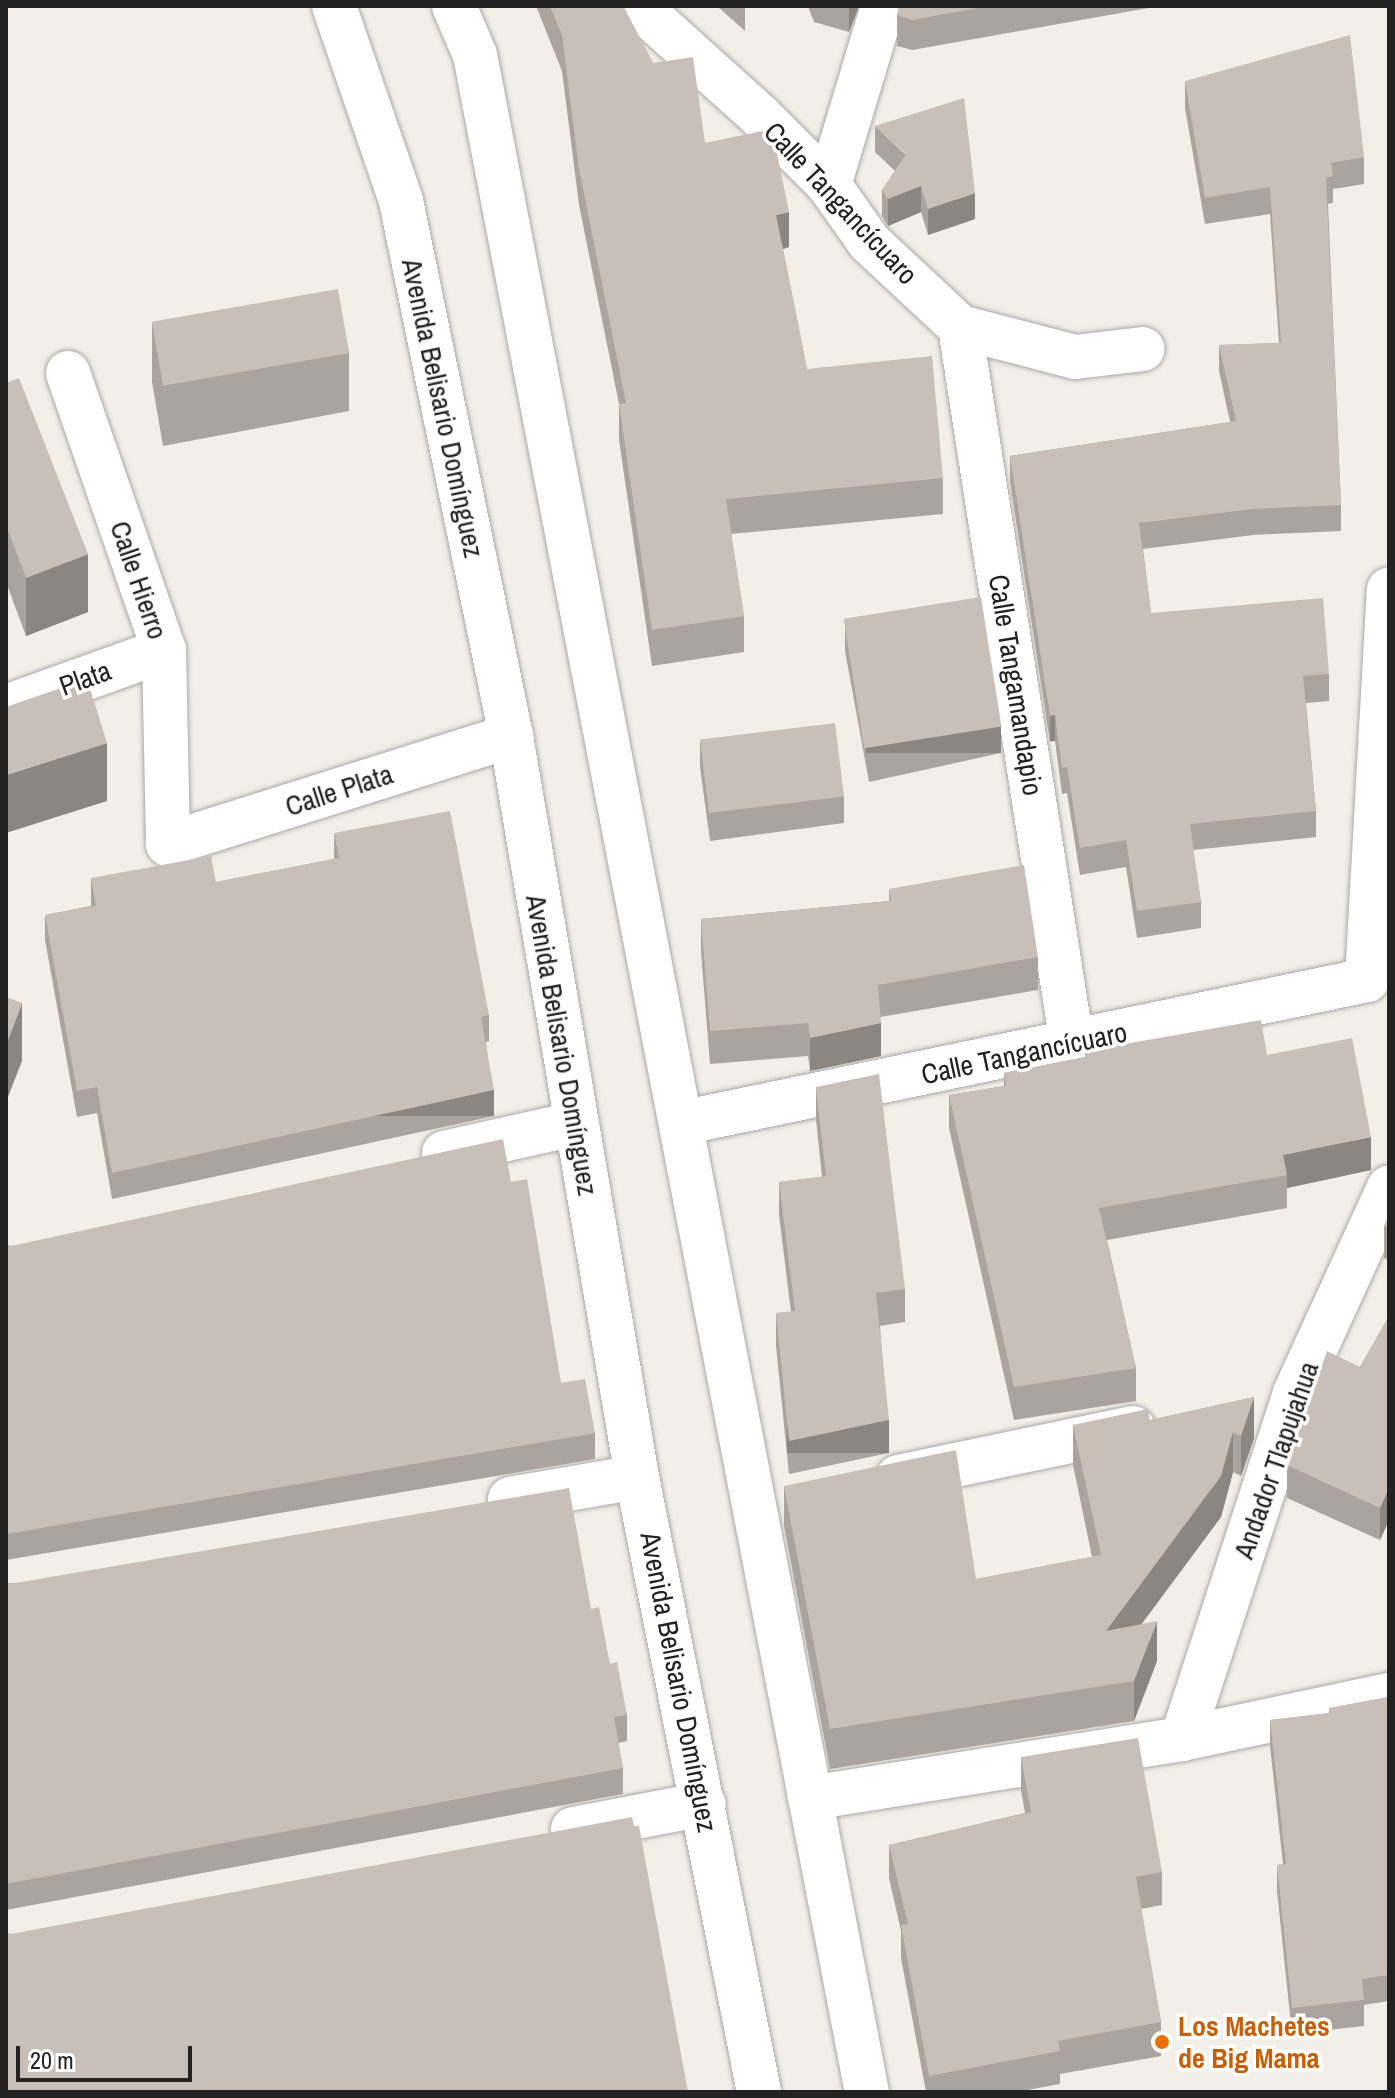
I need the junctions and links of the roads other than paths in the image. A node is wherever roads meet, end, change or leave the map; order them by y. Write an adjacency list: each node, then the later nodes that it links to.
1 (334, 6): 12 (street, Avenida Belisario Domínguez)
2 (454, 6): 16 (street)
3 (638, 6): 5 (street, Calle Tangancícuaro)
4 (883, 6): 5 (street)
5 (829, 185): 6 (street, Calle Tangancícuaro)
6 (960, 327): 7 (street, Calle Tangancícuaro); 15 (street, Calle Tangamandapio)
7 (1143, 349)
8 (68, 373): 10 (street, Calle Hierro)
9 (1389, 590): 14 (street)
10 (164, 650): 11 (street, Plata); 13 (street, Calle Hierro)
11 (6, 707)
12 (511, 736): 13 (street, Calle Plata); 17 (street, Avenida Belisario Domínguez)
13 (168, 844)
14 (1378, 985): 15 (street, Calle Tangancícuaro)
15 (1072, 1044): 16 (street, Calle Tangancícuaro)
16 (681, 1123): 27 (street)
17 (574, 1124): 18 (street); 23 (street, Avenida Belisario Domínguez)
18 (403, 1162)
19 (1389, 1188): 20 (street, Andador Tlapujahua)
20 (1295, 1393): 21 (street); 29 (street, Andador Tlapujahua)
21 (1249, 1403)
22 (1172, 1419): 24 (street)
23 (637, 1477): 26 (street); 31 (street, Avenida Belisario Domínguez)
24 (863, 1484)
25 (801, 1497): 27 (street)
26 (468, 1506)
27 (755, 1507): 30 (street)
28 (1389, 1695): 29 (street)
29 (1182, 1739): 30 (street)
30 (810, 1798): 34 (street)
31 (704, 1804): 32 (street); 33 (street, Avenida Belisario Domínguez)
32 (533, 1836)
33 (759, 2092)
34 (867, 2092)

